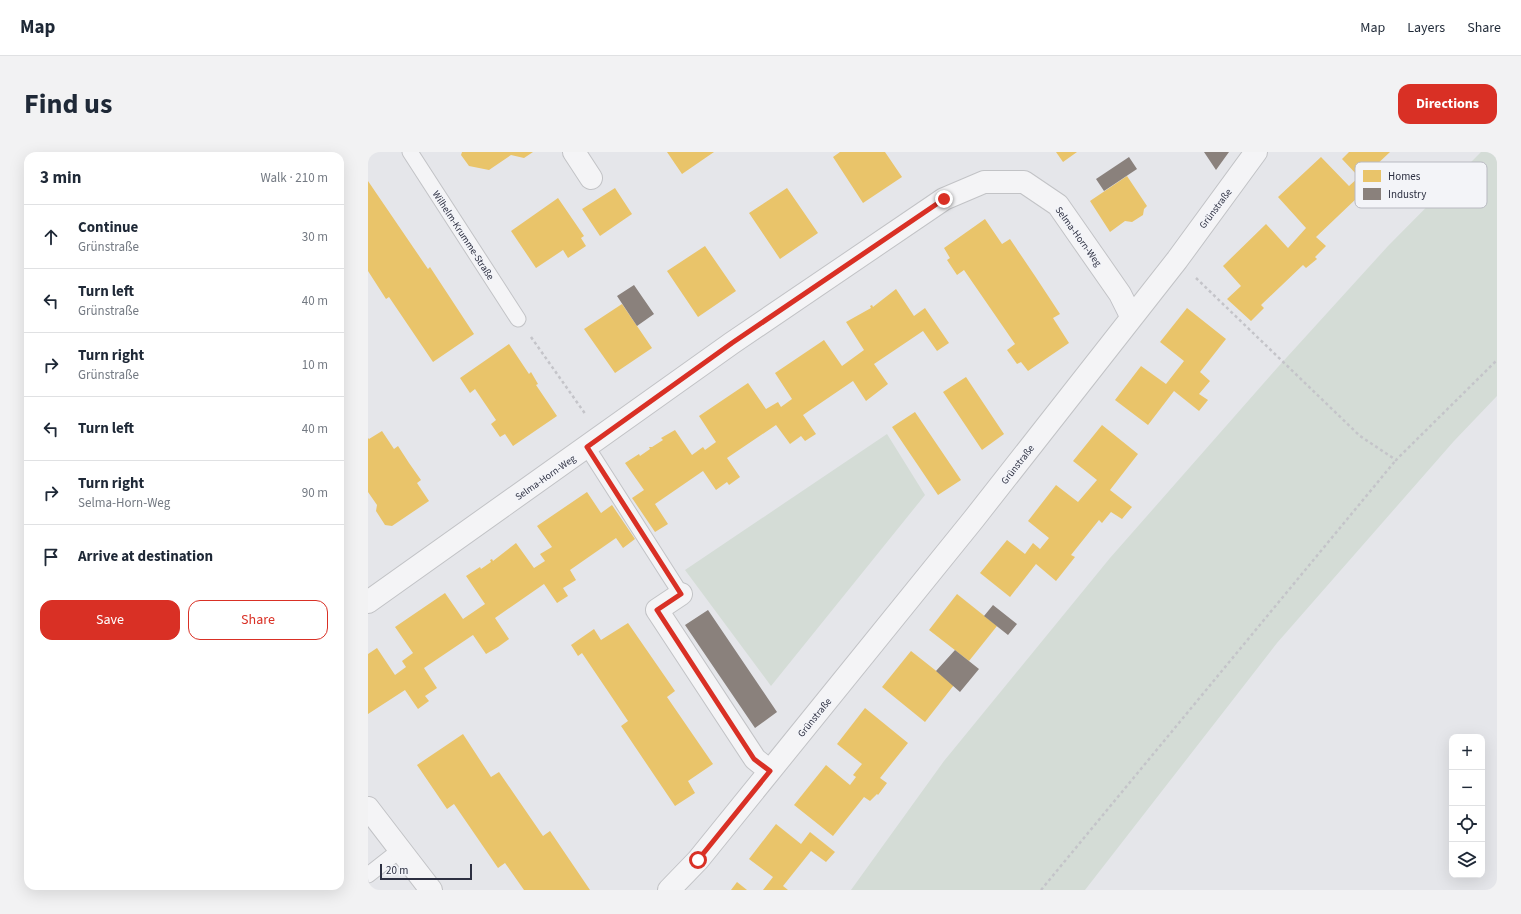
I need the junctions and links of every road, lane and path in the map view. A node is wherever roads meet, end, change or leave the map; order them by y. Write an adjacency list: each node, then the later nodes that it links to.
1 (410, 152): 7 (lane, Wilhelm-Krumme-Straße)
2 (574, 152): 4 (street)
3 (1256, 152): 5 (street, Grünstraße)
4 (591, 178)
5 (1177, 260): 6 (street, Grünstraße); 10 (path)
6 (1131, 316): 9 (street, Selma-Horn-Weg); 13 (street, Grünstraße)
7 (518, 319): 9 (path)
8 (1497, 360): 10 (path)
9 (594, 442): 11 (lane); 12 (street, Selma-Horn-Weg)
10 (1396, 460): 19 (path)
11 (681, 594): 13 (street)
12 (368, 602)
13 (770, 771): 18 (street, Grünstraße)
14 (368, 808): 15 (street)
15 (400, 850): 16 (lane); 17 (street)
16 (368, 875)
17 (431, 890)
18 (669, 890)
19 (1041, 890)

